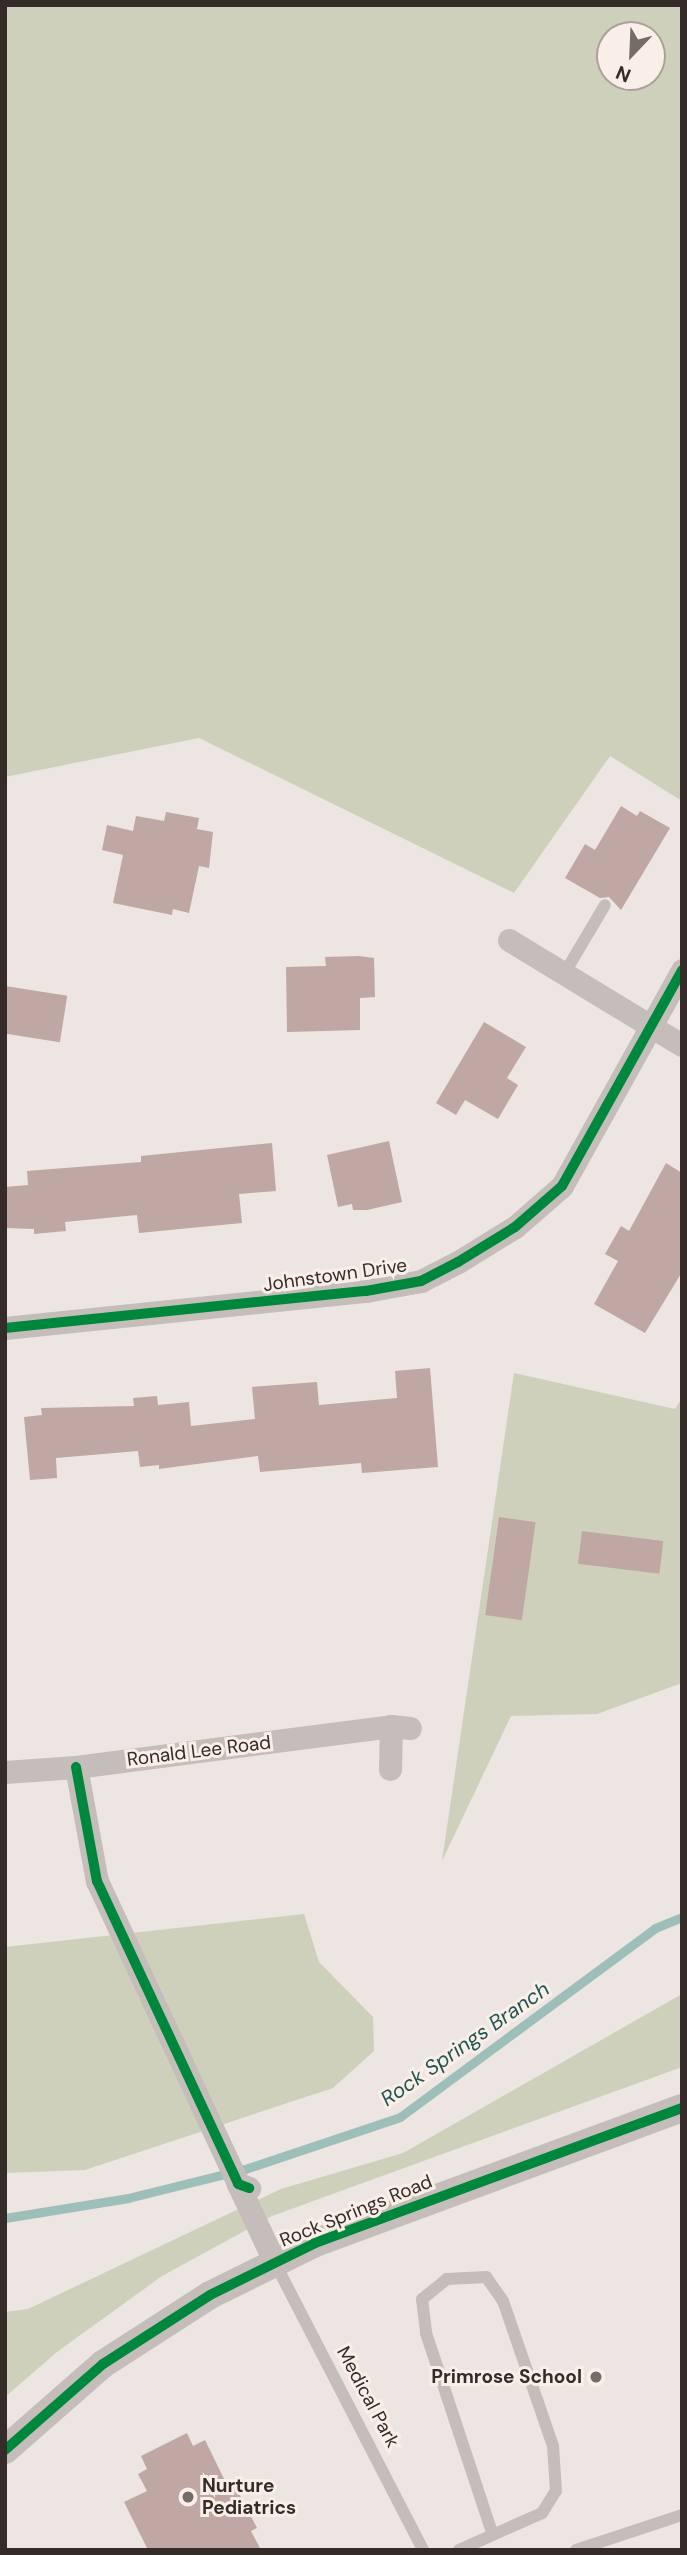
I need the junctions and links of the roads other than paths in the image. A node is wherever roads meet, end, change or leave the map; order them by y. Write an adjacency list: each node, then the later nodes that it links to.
1 (605, 905): 4 (lane)
2 (509, 940): 4 (street)
3 (682, 970): 5 (street, Johnstown Drive)
4 (564, 974): 5 (street)
5 (649, 1026): 6 (street); 7 (street, Johnstown Drive)
6 (682, 1045)
7 (5, 1328)
8 (76, 1767): 9 (street, Ronald Lee Road); 10 (street, Ronald Lee Road); 12 (street)
9 (390, 1769)
10 (5, 1772)
11 (682, 2108): 12 (street, Rock Springs Road)
12 (275, 2263): 13 (street, Rock Springs Road); 17 (lane, Medical Park)
13 (5, 2450)
14 (682, 2515): 16 (lane)
15 (492, 2532): 15 (lane); 18 (lane)
16 (615, 2544): 19 (lane)
17 (423, 2550)
18 (459, 2550)
19 (576, 2550)

